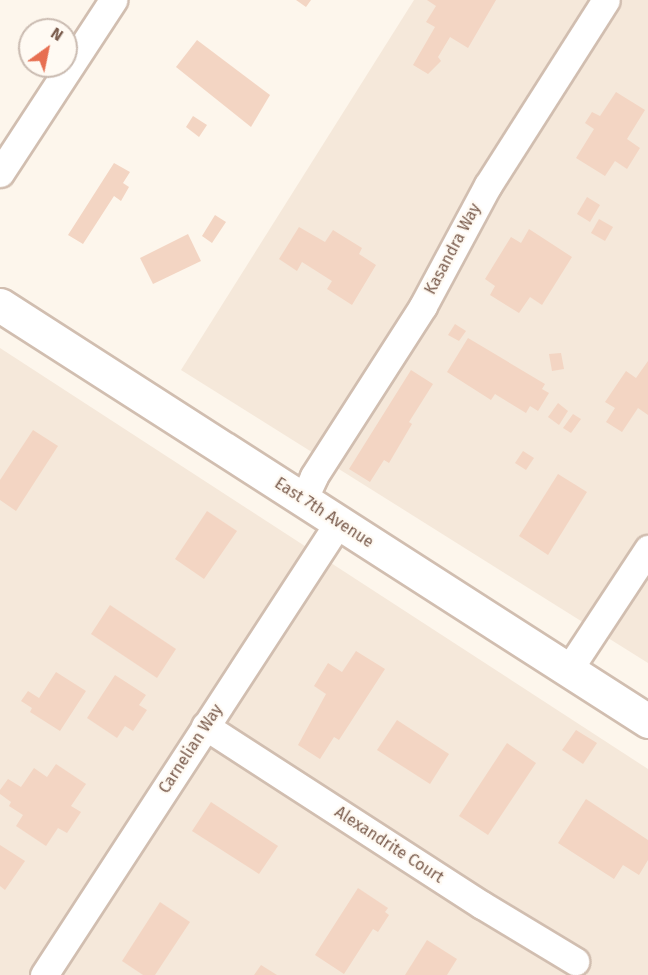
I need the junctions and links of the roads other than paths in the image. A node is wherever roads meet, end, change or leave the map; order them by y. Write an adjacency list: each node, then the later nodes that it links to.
1 (113, 0): 3 (street)
2 (606, 0): 5 (street, Kasandra Way)
3 (0, 173)
4 (0, 305): 5 (main road, East 7th Avenue)
5 (303, 500): 6 (main road, East 7th Avenue)
6 (339, 522): 8 (main road, East 7th Avenue); 10 (street, Carnelian Way)
7 (648, 549): 8 (street)
8 (569, 669): 9 (main road, East 7th Avenue)
9 (648, 721)
10 (206, 726): 11 (street, Alexandrite Court); 12 (street, Carnelian Way)
11 (575, 961)
12 (44, 975)

